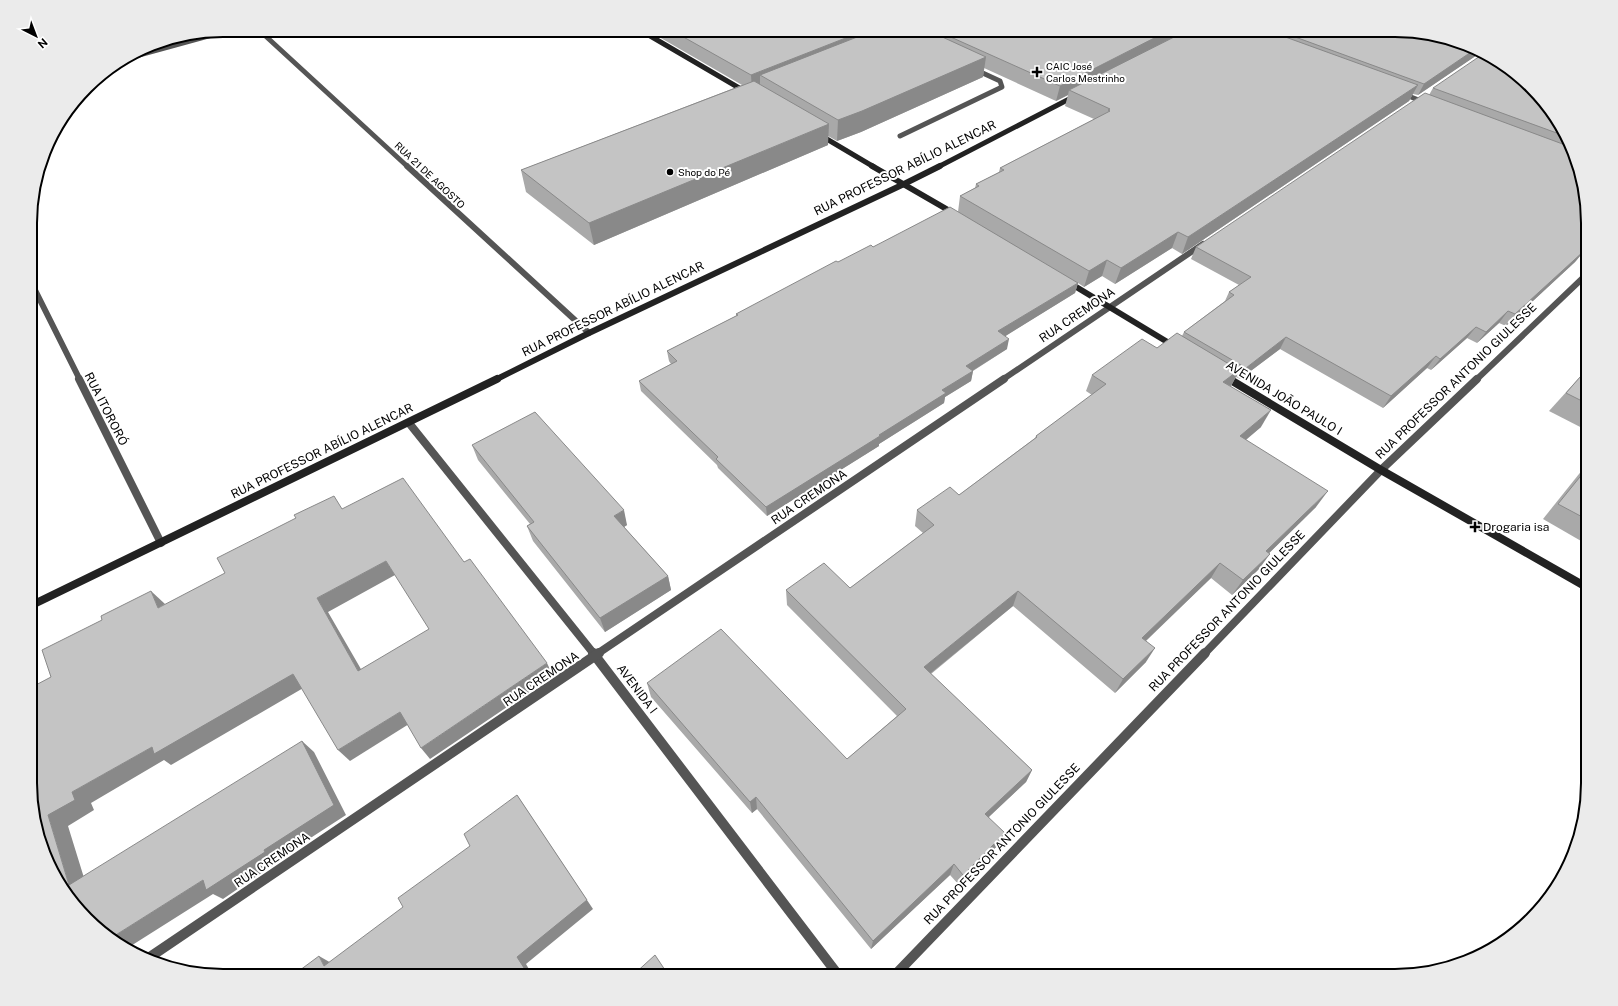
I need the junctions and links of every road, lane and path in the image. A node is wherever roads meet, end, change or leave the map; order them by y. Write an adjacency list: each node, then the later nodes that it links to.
1 (267, 37): 22 (street, RUA 21 DE AGOSTO)
2 (652, 37): 8 (street)
3 (194, 40): 4 (street)
4 (150, 52)
5 (971, 68): 14 (street)
6 (1396, 92): 10 (street)
7 (1078, 94): 15 (street, RUA PROFESSOR ABÍLIO ALENCAR)
8 (752, 95)
9 (1424, 96): 10 (street)
10 (1418, 100): 11 (street); 12 (street)
11 (1412, 104)
12 (1433, 105)
13 (811, 130): 15 (street)
14 (900, 136)
15 (904, 184): 16 (street); 22 (street, RUA PROFESSOR ABÍLIO ALENCAR)
16 (959, 217)
17 (1208, 241): 21 (street, RUA CREMONA)
18 (1062, 279): 21 (street)
19 (1581, 280): 26 (street, RUA PROFESSOR ANTONIO GIULESSE)
20 (37, 294): 27 (street, RUA ITORORÓ)
21 (1110, 307): 23 (street); 30 (street, RUA CREMONA)
22 (589, 333): 25 (street, RUA PROFESSOR ABÍLIO ALENCAR)
23 (1184, 352)
24 (1218, 372): 26 (street, AVENIDA JOÃO PAULO I)
25 (408, 423): 27 (street, RUA PROFESSOR ABÍLIO ALENCAR); 30 (street, AVENIDA I)
26 (1381, 470): 28 (street, AVENIDA JOÃO PAULO I); 33 (street, RUA PROFESSOR ANTONIO GIULESSE)
27 (161, 542): 29 (street, RUA PROFESSOR ABÍLIO ALENCAR)
28 (1581, 584)
29 (37, 603)
30 (596, 656): 31 (street, RUA CREMONA); 32 (street, AVENIDA I)
31 (153, 955)
32 (834, 969)
33 (901, 969)

